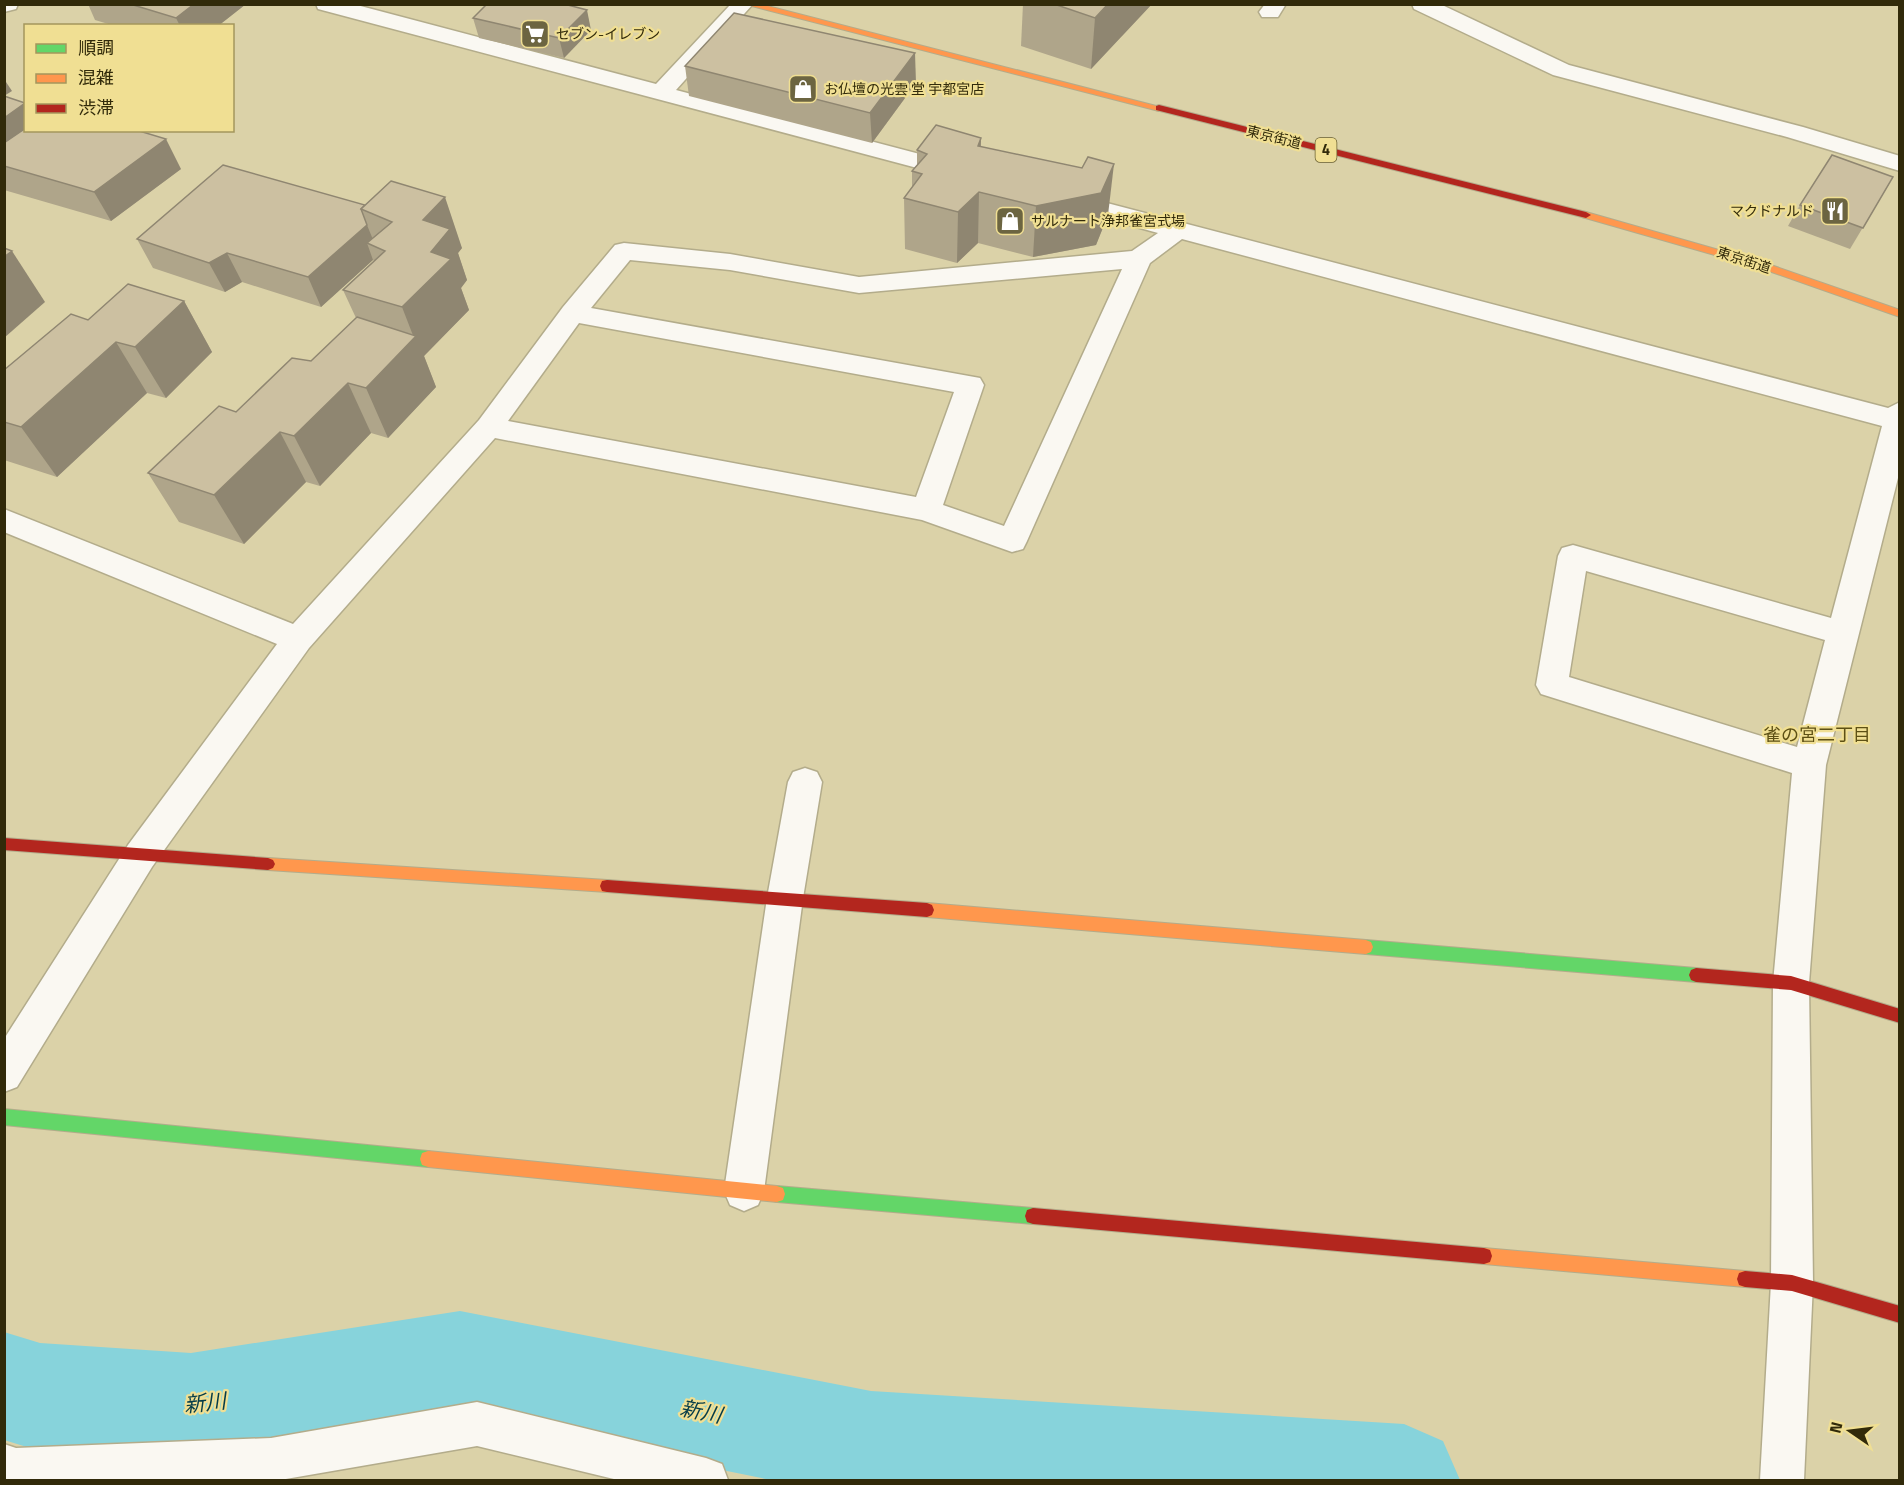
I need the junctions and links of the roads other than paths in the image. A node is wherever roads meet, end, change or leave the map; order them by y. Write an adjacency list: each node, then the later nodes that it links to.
1 (326, 4): 5 (street)
2 (743, 4): 5 (street)
3 (748, 4): 12 (main road, 東京街道 / 4)
4 (1422, 4): 6 (street)
5 (660, 93): 7 (street)
6 (1899, 164)
7 (982, 178)
8 (1040, 194): 9 (street)
9 (1178, 230): 10 (street); 13 (street)
10 (1139, 259): 11 (street); 15 (street)
11 (572, 312): 14 (street); 15 (street)
12 (1899, 314)
13 (1898, 418): 17 (street)
14 (489, 427): 15 (street); 18 (street)
15 (926, 510)
16 (4, 520): 18 (street)
17 (1842, 633): 19 (street); 19 (street)
18 (298, 639): 22 (street)
19 (1809, 765): 24 (street)
20 (805, 782): 23 (street)
21 (4, 844): 22 (main road)
22 (140, 856): 23 (main road); 26 (street)
23 (785, 898): 24 (main road); 28 (street)
24 (1791, 982): 25 (main road); 29 (street)
25 (1899, 1016)
26 (4, 1074)
27 (4, 1117): 28 (main road)
28 (744, 1191): 29 (main road)
29 (1792, 1283): 30 (main road); 33 (street)
30 (1899, 1315)
31 (4, 1466): 32 (street)
32 (706, 1480)
33 (1782, 1480)

